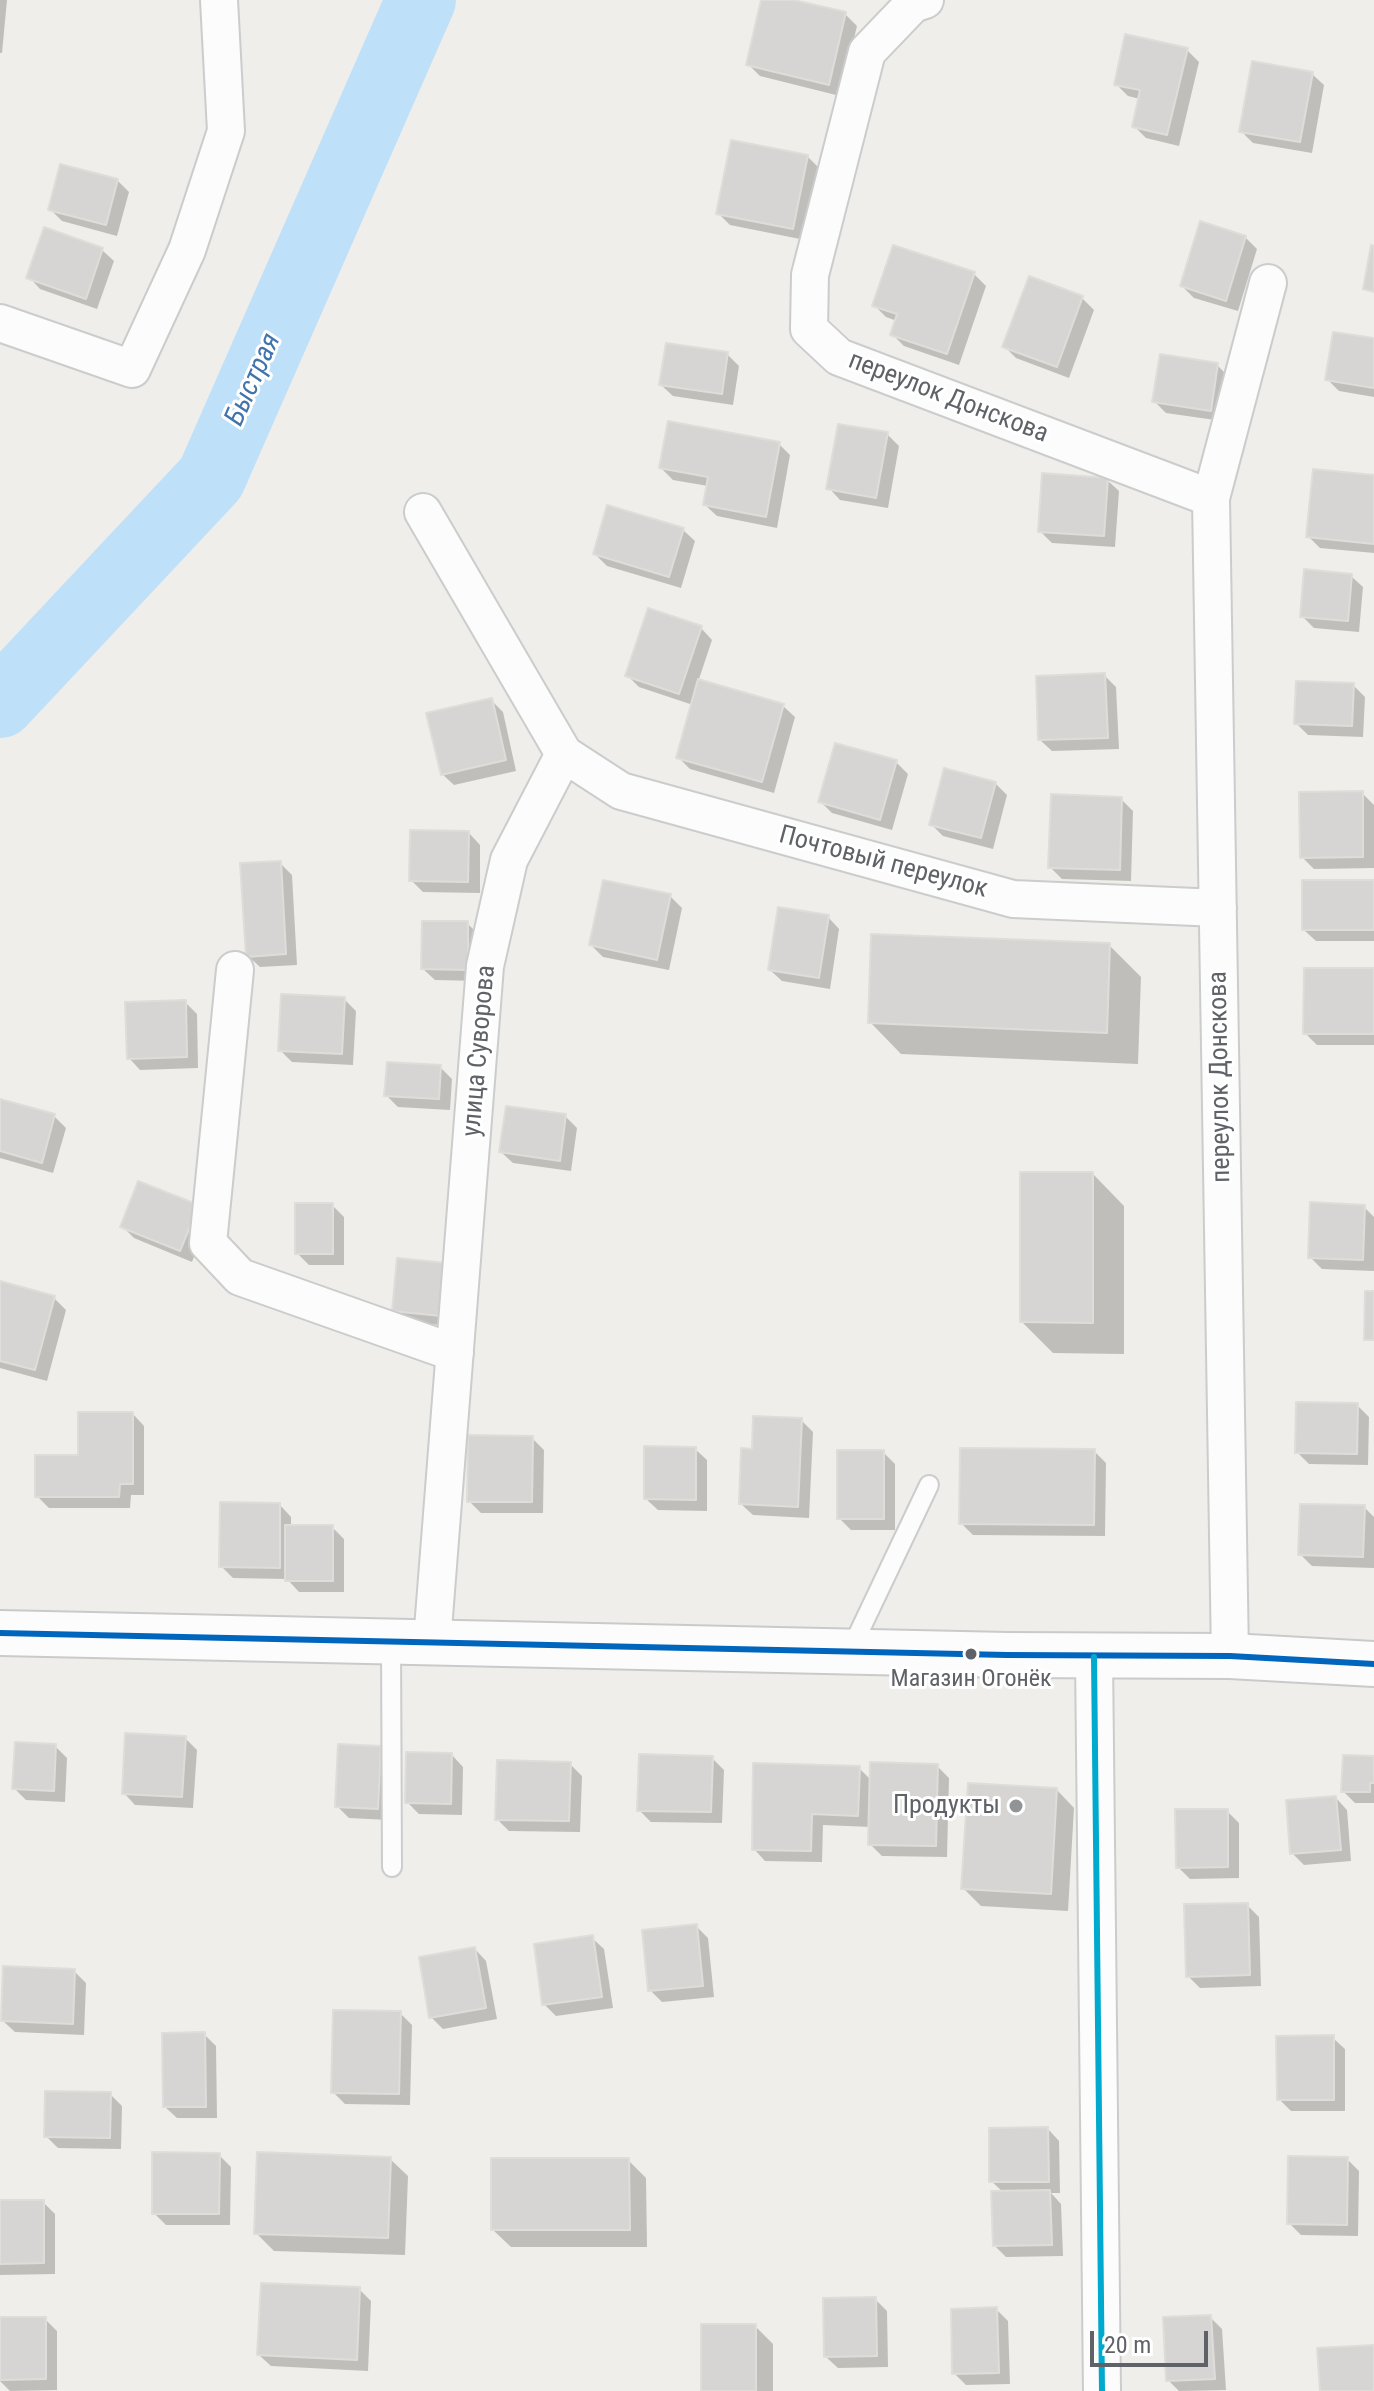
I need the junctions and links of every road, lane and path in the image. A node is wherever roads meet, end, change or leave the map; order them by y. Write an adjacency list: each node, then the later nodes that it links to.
1 (219, 0): 4 (street)
2 (925, 0): 5 (street, переулок Донскова)
3 (1268, 283): 5 (street, переулок Донскова)
4 (0, 323)
5 (1211, 498): 8 (street, переулок Донскова)
6 (423, 512): 7 (street)
7 (564, 754): 8 (street, Почтовый переулок); 10 (street, улица Суворова)
8 (1218, 908): 15 (street, переулок Донскова)
9 (235, 970): 10 (street)
10 (455, 1353): 13 (street, улица Суворова)
11 (929, 1485): 14 (lane)
12 (0, 1633): 13 (street)
13 (412, 1642): 14 (street); 18 (lane)
14 (850, 1652): 16 (street)
15 (1230, 1656): 16 (street); 17 (street)
16 (1094, 1657): 19 (street)
17 (1374, 1664)
18 (392, 1867)
19 (1102, 2391)

